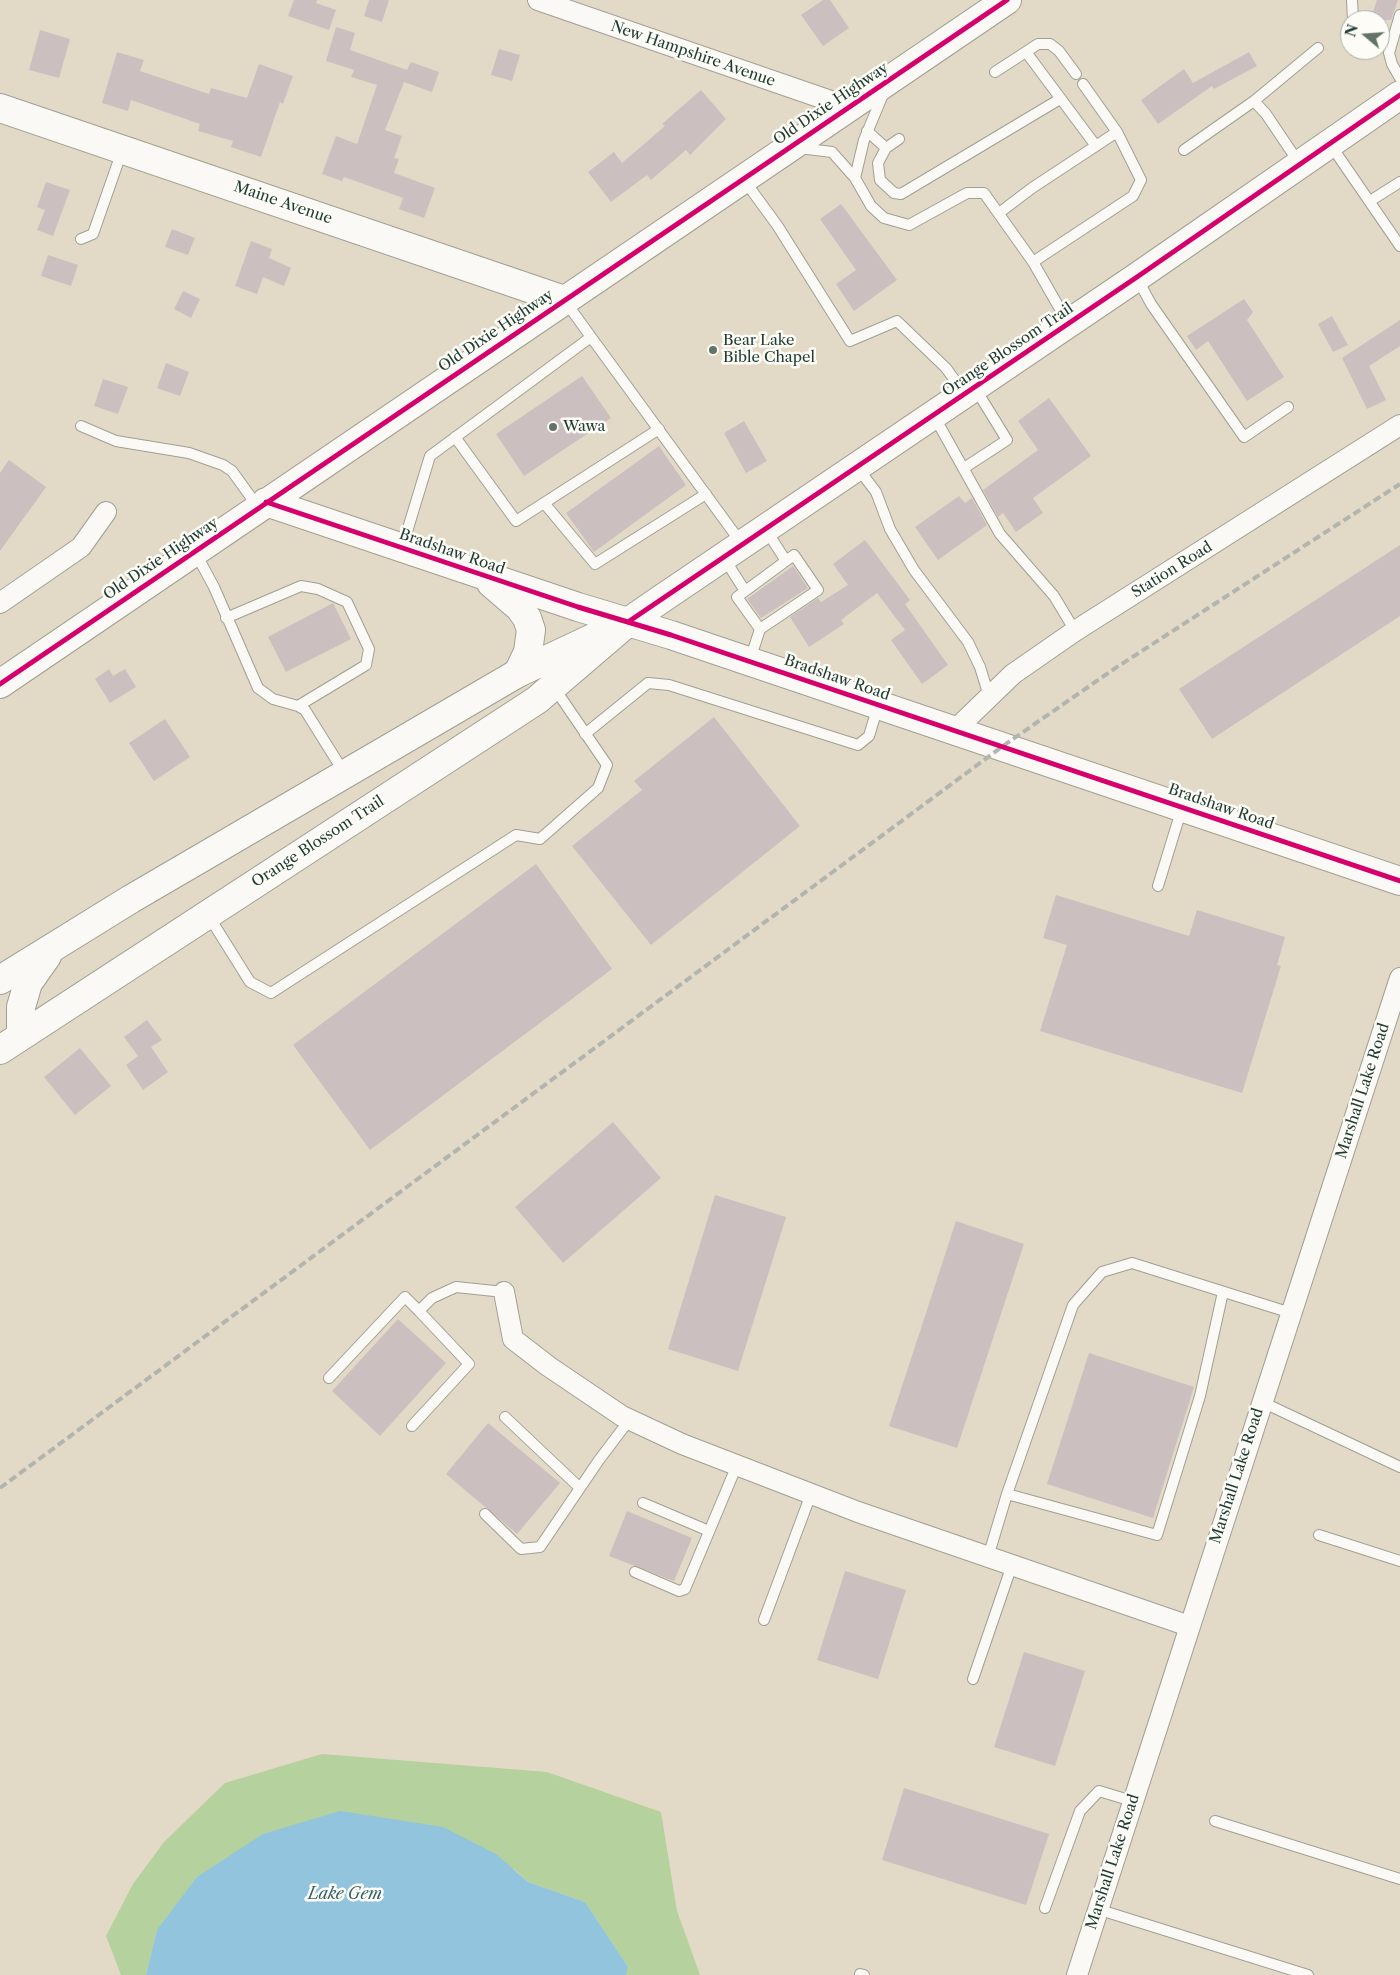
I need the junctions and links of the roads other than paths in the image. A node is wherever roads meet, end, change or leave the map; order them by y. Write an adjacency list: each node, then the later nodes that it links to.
1 (538, 0): 16 (street, New Hampshire Avenue)
2 (1007, 0): 10 (street, Old Dixie Highway)
3 (1400, 15): 4 (lane)
4 (1390, 40)
5 (1318, 48): 15 (lane)
6 (1026, 52): 8 (lane); 9 (lane); 14 (lane)
7 (1390, 60): 11 (lane)
8 (995, 72)
9 (1076, 74)
10 (891, 78): 16 (street, Old Dixie Highway); 18 (lane)
11 (1400, 78)
12 (1083, 84): 19 (lane)
13 (1400, 95): 21 (street, Orange Blossom Trail)
14 (1060, 99): 23 (lane); 25 (lane)
15 (1254, 101): 26 (lane); 27 (lane)
16 (848, 107): 22 (street, Old Dixie Highway)
17 (0, 108): 24 (street, Maine Avenue)
18 (867, 131): 25 (lane); 28 (lane)
19 (1117, 132): 23 (lane); 35 (lane)
20 (899, 139): 25 (lane)
21 (1330, 144): 27 (street, Orange Blossom Trail); 31 (lane)
22 (790, 146): 28 (lane); 29 (street, Old Dixie Highway)
23 (1096, 146): 32 (lane)
24 (123, 148): 33 (lane); 37 (street, Maine Avenue)
25 (886, 148)
26 (1184, 150)
27 (1300, 164): 36 (street, Orange Blossom Trail)
28 (855, 178): 32 (lane)
29 (743, 179): 37 (street, Old Dixie Highway); 40 (lane)
30 (1400, 182): 31 (lane)
31 (1370, 202): 34 (lane)
32 (999, 213): 35 (lane)
33 (81, 239)
34 (1400, 246)
35 (1033, 262): 38 (lane)
36 (1137, 277): 38 (street, Orange Blossom Trail); 41 (lane)
37 (564, 300): 39 (lane); 51 (street, Old Dixie Highway)
38 (1068, 324): 40 (street, Orange Blossom Trail)
39 (592, 337): 45 (lane); 46 (lane)
40 (970, 390): 42 (street, Orange Blossom Trail); 48 (lane)
41 (1288, 407)
42 (933, 415): 47 (street, Orange Blossom Trail); 48 (lane)
43 (1400, 425): 64 (street, Station Road)
44 (81, 426): 51 (lane)
45 (659, 429): 49 (lane); 50 (lane)
46 (455, 438): 50 (lane); 54 (lane)
47 (857, 467): 53 (street, Orange Blossom Trail); 69 (lane)
48 (964, 468): 64 (lane)
49 (706, 494): 50 (lane); 55 (lane)
50 (544, 503)
51 (262, 505): 54 (street, Bradshaw Road); 56 (street, Old Dixie Highway)
52 (106, 512): 60 (street)
53 (765, 529): 55 (street, Orange Blossom Trail); 57 (lane)
54 (402, 549): 58 (street, Bradshaw Road)
55 (733, 551): 59 (lane); 62 (street, Orange Blossom Trail)
56 (194, 552): 61 (lane); 67 (street, Old Dixie Highway)
57 (786, 561): 59 (lane); 63 (lane)
58 (485, 577): 62 (street, Bradshaw Road); 66 (street)
59 (745, 591): 63 (lane)
60 (0, 603)
61 (226, 618): 71 (lane); 71 (lane)
62 (628, 622): 65 (street, Bradshaw Road); 66 (street, Orange Blossom Trail); 68 (street, Orange Blossom Trail)
63 (760, 629): 65 (lane)
64 (1074, 631): 69 (street, Station Road)
65 (750, 661): 70 (street, Bradshaw Road)
66 (518, 673): 74 (street, Orange Blossom Trail)
67 (0, 684)
68 (553, 686): 73 (lane); 78 (street, Orange Blossom Trail)
69 (989, 696): 72 (street, Station Road)
70 (878, 705): 72 (street, Bradshaw Road); 73 (lane)
71 (298, 706): 74 (lane)
72 (955, 730): 75 (street, Bradshaw Road)
73 (585, 734): 78 (lane)
74 (345, 775): 79 (street, Orange Blossom Trail)
75 (1182, 807): 76 (street, Bradshaw Road); 77 (lane)
76 (1400, 881)
77 (1158, 886)
78 (207, 914): 82 (street, Orange Blossom Trail)
79 (54, 946): 81 (street, Orange Blossom Trail); 82 (street)
80 (1400, 978): 86 (street, Marshall Lake Road)
81 (0, 980)
82 (11, 1043)
83 (504, 1292): 85 (lane); 90 (street)
84 (1224, 1292): 86 (lane); 96 (lane); 96 (lane)
85 (419, 1311): 87 (lane); 91 (lane)
86 (1291, 1313): 88 (street, Marshall Lake Road)
87 (329, 1378)
88 (1262, 1402): 93 (lane); 106 (street, Marshall Lake Road)
89 (505, 1418): 94 (lane)
90 (630, 1419): 92 (street); 94 (lane)
91 (412, 1426)
92 (737, 1465): 95 (street); 99 (lane)
93 (1400, 1467)
94 (580, 1488): 98 (lane)
95 (811, 1494): 101 (street); 105 (lane)
96 (1007, 1494): 101 (lane)
97 (643, 1503): 99 (lane)
98 (485, 1514)
99 (710, 1531): 104 (lane)
100 (1319, 1535): 102 (lane)
101 (988, 1557): 103 (street)
102 (1400, 1561)
103 (1012, 1565): 106 (street); 107 (lane)
104 (635, 1572)
105 (764, 1620)
106 (1189, 1626): 108 (street, Marshall Lake Road)
107 (973, 1679)
108 (1132, 1802): 111 (lane); 112 (street, Marshall Lake Road)
109 (1215, 1821): 110 (lane)
110 (1400, 1879)
111 (1045, 1908)
112 (1097, 1909): 113 (street, Marshall Lake Road); 114 (lane)
113 (1077, 1975)
114 (1308, 1975)

